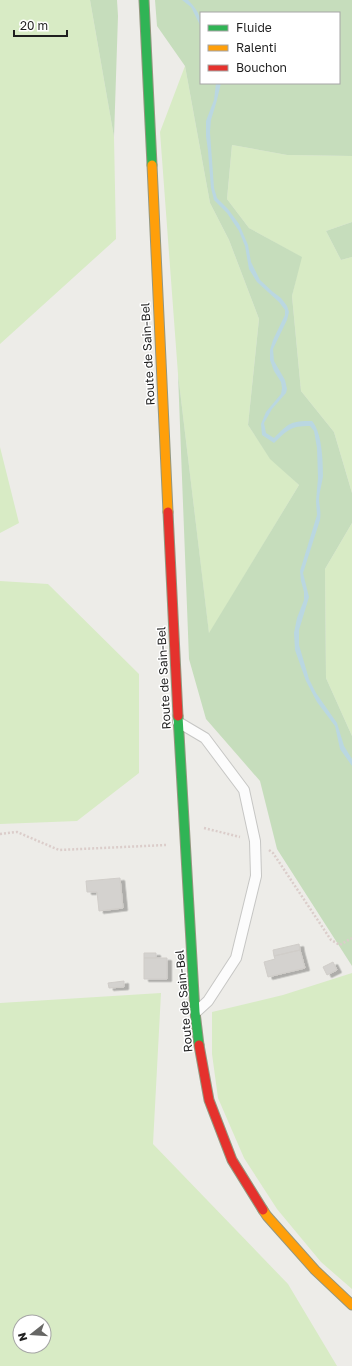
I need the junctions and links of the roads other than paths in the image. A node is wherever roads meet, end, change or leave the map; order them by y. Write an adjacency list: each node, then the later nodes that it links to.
1 (144, 0): 2 (main road, Route de Sain-Bel)
2 (178, 722): 3 (main road, Route de Sain-Bel); 3 (lane)
3 (195, 1012): 4 (main road, Route de Sain-Bel)
4 (352, 1304)

